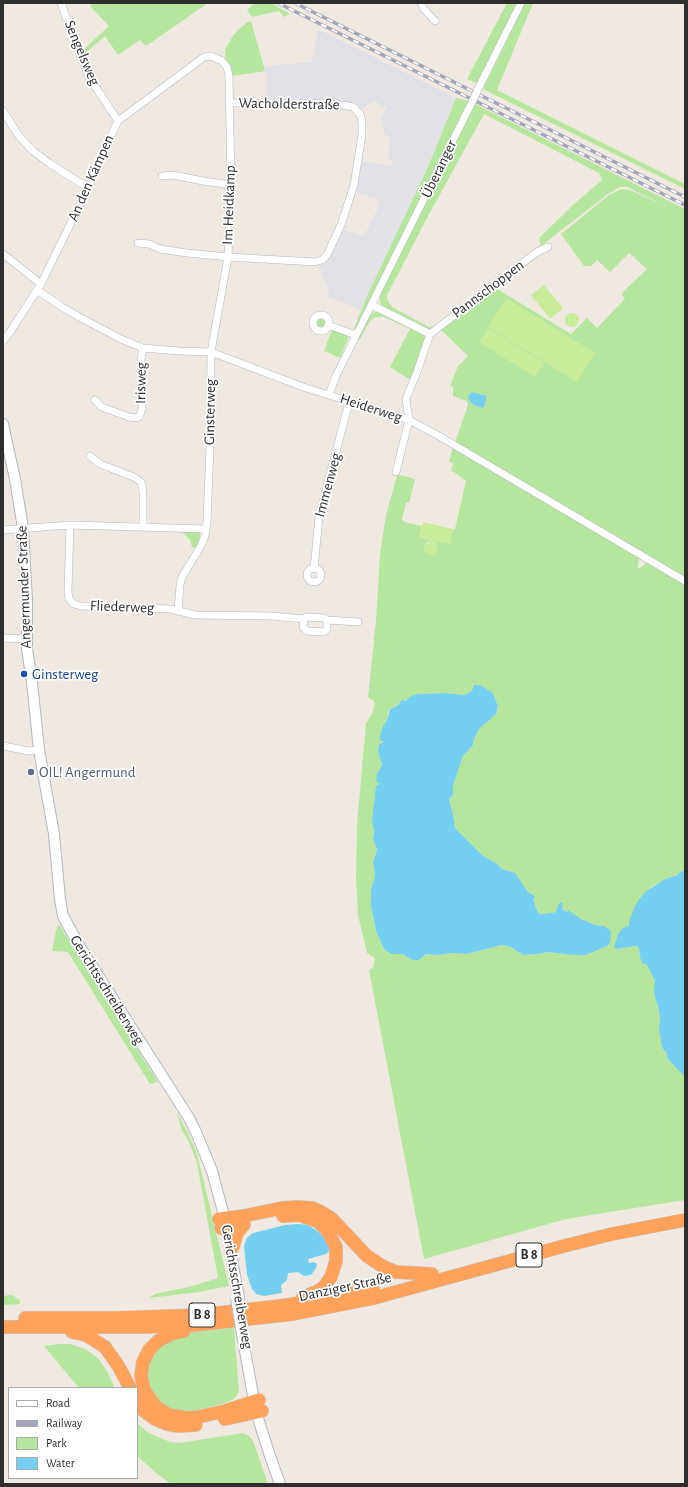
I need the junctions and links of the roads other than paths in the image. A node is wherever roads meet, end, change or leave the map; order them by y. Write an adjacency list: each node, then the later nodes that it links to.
1 (61, 3): 8 (street, Sengelsweg)
2 (421, 3): 4 (street)
3 (521, 3): 17 (street, Überanger, bridge)
4 (435, 21)
5 (219, 59): 6 (street, Im Heidkamp); 8 (street, An den Kämpen)
6 (230, 103): 10 (street, Im Heidkamp); 15 (street, Wacholderstraße)
7 (3, 111): 11 (street)
8 (118, 122): 11 (street, An den Kämpen)
9 (162, 176): 10 (street)
10 (231, 185): 15 (street, Im Heidkamp)
11 (88, 188): 16 (street, An den Kämpen)
12 (138, 244): 15 (street)
13 (548, 247): 19 (street, Pannschoppen)
14 (3, 254): 16 (street, Heiderweg)
15 (228, 257): 23 (street, Im Heidkamp)
16 (39, 287): 21 (street, An den Kämpen); 22 (street, Heiderweg)
17 (372, 305): 19 (street); 20 (street, Überanger)
18 (328, 325): 20 (street)
19 (430, 334): 27 (street)
20 (356, 335): 24 (street, Überanger)
21 (3, 341)
22 (143, 348): 23 (street, Heiderweg); 25 (street, Irisweg)
23 (211, 352): 24 (street, Heiderweg); 34 (street, Ginsterweg)
24 (329, 395): 26 (street, Heiderweg)
25 (95, 400)
26 (349, 402): 27 (street, Heiderweg); 36 (street, Immenweg)
27 (409, 420): 30 (street); 37 (street, Heiderweg)
28 (3, 424): 33 (main road, Angermunder Straße)
29 (90, 456): 32 (street)
30 (396, 472)
31 (70, 525): 32 (street); 33 (street); 38 (street, Fliederweg)
32 (143, 526): 34 (street)
33 (23, 528): 35 (street); 43 (main road, Angermunder Straße)
34 (206, 528): 38 (street)
35 (3, 530)
36 (314, 569)
37 (685, 581)
38 (178, 611): 39 (street, Fliederweg)
39 (304, 619): 40 (street, Fliederweg); 40 (street)
40 (327, 620): 41 (street, Fliederweg)
41 (358, 622)
42 (3, 638): 43 (street)
43 (26, 639): 45 (main road, Angermunder Straße)
44 (3, 746): 45 (street)
45 (39, 750): 46 (main road, Angermunder Straße)
46 (63, 916): 49 (main road, Gerichtsschreiberweg)
47 (685, 1212): 52 (highway, Danziger Straße / B 8)
48 (685, 1220): 56 (highway, Danziger Straße / B 8)
49 (223, 1223): 50 (highway); 51 (main road, Gerichtsschreiberweg); 52 (highway); 53 (main road, Gerichtsschreiberweg)
50 (243, 1225): 51 (highway); 54 (highway)
51 (231, 1250): 53 (main road, Gerichtsschreiberweg)
52 (432, 1274): 54 (highway, Danziger Straße / B 8)
53 (237, 1298): 61 (main road, Gerichtsschreiberweg)
54 (288, 1305): 55 (highway, Danziger Straße / B 8)
55 (3, 1318)
56 (195, 1325): 58 (highway, Danziger Straße / B 8); 61 (highway)
57 (3, 1327): 58 (highway, Danziger Straße / B 8)
58 (56, 1327): 59 (highway)
59 (129, 1387)
60 (138, 1402): 61 (highway)
61 (257, 1406): 62 (main road, Gerichtsschreiberweg)
62 (280, 1481)

